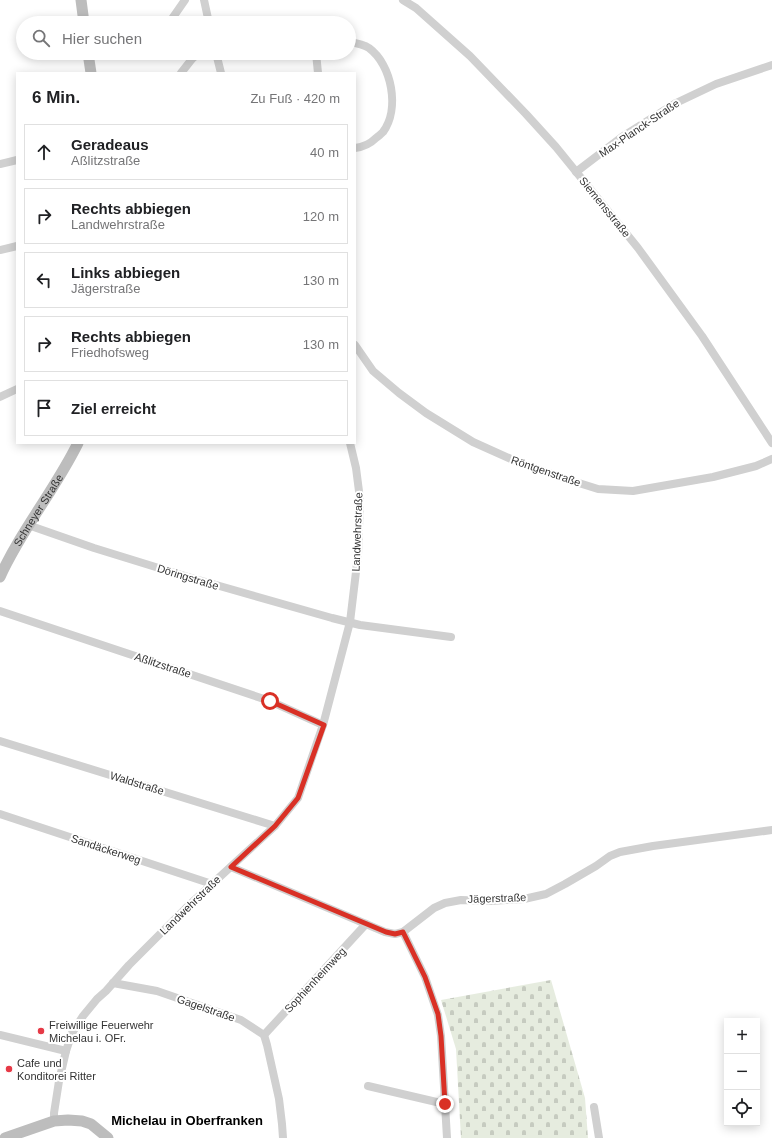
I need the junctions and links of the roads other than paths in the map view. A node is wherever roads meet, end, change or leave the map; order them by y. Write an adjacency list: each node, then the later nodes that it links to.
1 (81, 0): 5 (street)
2 (185, 0): 6 (street)
3 (204, 0): 7 (street)
4 (403, 0): 21 (street, Siemensstraße)
5 (83, 16)
6 (174, 16)
7 (207, 16)
8 (356, 43): 18 (street)
9 (89, 60): 14 (street)
10 (191, 60): 15 (street)
11 (218, 60): 16 (street)
12 (317, 60): 17 (street)
13 (772, 65): 21 (street, Max-Planck-Straße)
14 (91, 72)
15 (182, 72)
16 (221, 72)
17 (318, 72)
18 (356, 148)
19 (16, 160): 20 (street)
20 (0, 164)
21 (576, 172): 27 (street, Siemensstraße)
22 (16, 246): 23 (street)
23 (0, 250)
24 (356, 346): 30 (street, Röntgenstraße)
25 (16, 389): 26 (street)
26 (0, 397)
27 (772, 443)
28 (77, 444): 31 (street, Schneyer Straße)
29 (350, 444): 34 (street, Landwehrstraße)
30 (772, 459)
31 (28, 525): 32 (street, Schneyer Straße); 34 (street, Döringstraße)
32 (0, 577)
33 (0, 611): 36 (street, Aßlitzstraße)
34 (350, 622): 35 (street); 36 (street, Landwehrstraße)
35 (451, 637)
36 (324, 725): 39 (street, Landwehrstraße)
37 (0, 741): 39 (street, Waldstraße)
38 (0, 814): 42 (street, Sandäckerweg)
39 (275, 826): 41 (street, Landwehrstraße)
40 (772, 830): 44 (street, Jägerstraße)
41 (231, 867): 42 (street, Landwehrstraße); 43 (street)
42 (212, 884): 45 (street, Landwehrstraße)
43 (366, 924): 44 (street); 47 (street, Sophienheimweg)
44 (403, 932): 50 (street)
45 (113, 983): 47 (street, Gagelstraße); 48 (street, Landwehrstraße)
46 (0, 1035): 48 (street)
47 (264, 1035): 55 (street)
48 (66, 1051): 52 (street, Landwehrstraße)
49 (368, 1086): 50 (street)
50 (445, 1104): 56 (street)
51 (594, 1107): 57 (street)
52 (54, 1120): 53 (street); 54 (street)
53 (5, 1138)
54 (108, 1138)
55 (283, 1138)
56 (447, 1138)
57 (599, 1138)

